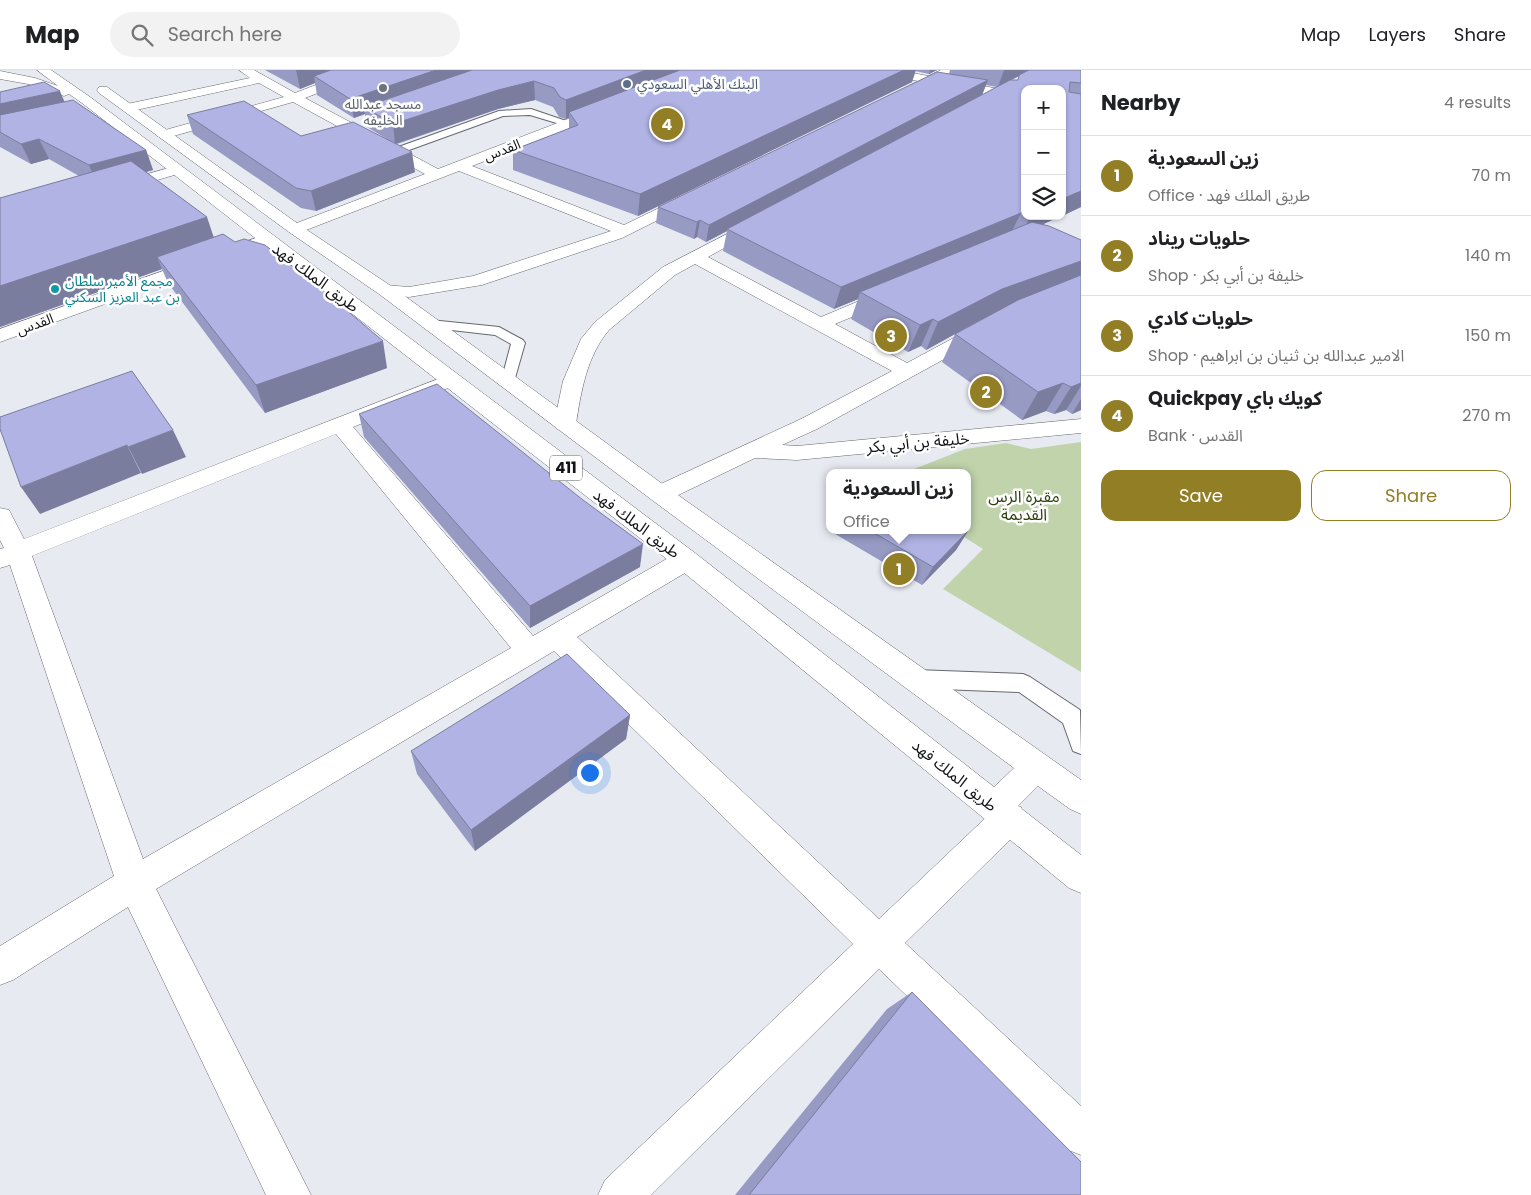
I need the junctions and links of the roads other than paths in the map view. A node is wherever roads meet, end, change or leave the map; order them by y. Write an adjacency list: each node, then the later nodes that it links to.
1 (44, 70): 17 (street, طريق الملك فهد / 411)
2 (76, 70): 18 (street, طريق الملك فهد / 411)
3 (245, 70): 8 (street)
4 (366, 70): 13 (street)
5 (879, 70): 9 (street)
6 (950, 70): 9 (street)
7 (0, 75): 17 (street)
8 (261, 79): 13 (street); 18 (street)
9 (929, 80): 11 (street); 14 (street)
10 (1020, 82): 11 (street)
11 (998, 93): 12 (street); 15 (street)
12 (1021, 97)
13 (294, 98): 21 (street); 22 (street)
14 (894, 98)
15 (981, 102)
16 (614, 107): 20 (street, القدس)
17 (87, 108): 25 (street, طريق الملك فهد / 411)
18 (127, 108): 22 (street, طريق الملك فهد / 411)
19 (365, 121): 21 (street)
20 (570, 124): 23 (lane); 24 (street, القدس)
21 (347, 127): 23 (street)
22 (163, 135): 30 (street, طريق الملك فهد / 411)
23 (394, 152): 26 (street)
24 (460, 166): 26 (street, القدس); 31 (street)
25 (176, 170): 27 (street); 32 (street, طريق الملك فهد / 411)
26 (439, 175): 30 (street, القدس)
27 (102, 191)
28 (705, 191): 31 (street)
29 (773, 215): 33 (street)
30 (295, 229): 34 (street, طريق الملك فهد / 411)
31 (625, 231): 34 (street)
32 (267, 239): 39 (street, القدس); 41 (street, طريق الملك فهد / 411)
33 (695, 257): 38 (street); 44 (street)
34 (385, 290): 37 (street, طريق الملك فهد / 411)
35 (901, 290): 38 (street)
36 (996, 322): 40 (street, خليفة بن أبي بكر)
37 (430, 324): 42 (street, طريق الملك فهد / 411); 42 (lane)
38 (820, 324): 40 (street)
39 (0, 336)
40 (908, 371): 46 (street, خليفة بن أبي بكر)
41 (451, 380): 43 (street); 50 (street, طريق الملك فهد / 411)
42 (508, 382): 44 (street, طريق الملك فهد / 411)
43 (339, 424): 49 (street); 51 (street)
44 (565, 424): 47 (street, طريق الملك فهد / 411)
45 (1081, 426): 46 (street, خليفة بن أبي بكر)
46 (754, 451): 47 (street, خليفة بن أبي بكر)
47 (660, 494): 52 (street, طريق الملك فهد / 411)
48 (0, 516): 49 (street)
49 (9, 555): 58 (street)
50 (686, 560): 51 (street); 56 (street, طريق الملك فهد / 411)
51 (543, 644): 58 (street); 59 (street)
52 (916, 679): 53 (lane); 54 (street, طريق الملك فهد / 411)
53 (1081, 744)
54 (1036, 767): 55 (street, طريق الملك فهد / 411); 56 (street)
55 (1081, 799)
56 (1002, 812): 57 (street, طريق الملك فهد / 411); 59 (street)
57 (1081, 876)
58 (134, 883): 60 (street); 62 (street)
59 (879, 944): 61 (street); 63 (street)
60 (0, 967)
61 (1081, 1134)
62 (289, 1195)
63 (620, 1195)

